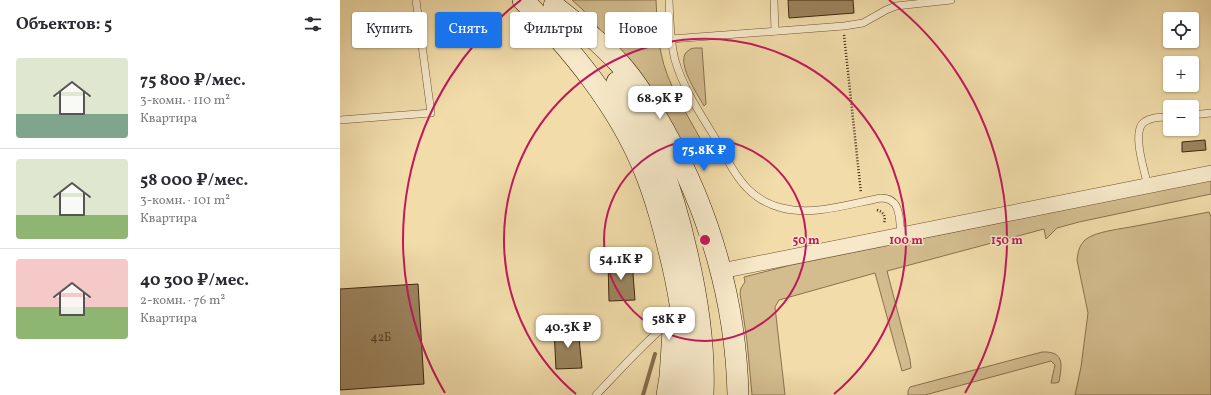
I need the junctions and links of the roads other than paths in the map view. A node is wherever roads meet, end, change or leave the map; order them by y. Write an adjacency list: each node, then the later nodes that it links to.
1 (416, 0): 13 (lane)
2 (523, 0): 18 (main road)
3 (669, 0): 7 (lane)
4 (774, 0): 8 (lane)
5 (951, 0): 8 (lane)
6 (551, 3): 17 (main road); 22 (main road)
7 (670, 12)
8 (775, 31): 9 (lane)
9 (672, 39): 16 (lane)
10 (1211, 113): 11 (lane)
11 (1199, 114)
12 (1163, 117): 15 (lane)
13 (340, 120)
14 (1211, 173): 15 (street)
15 (1148, 186): 16 (street)
16 (901, 236): 17 (street)
17 (721, 271): 23 (main road)
18 (678, 321): 19 (lane); 20 (main road); 21 (main road)
19 (596, 395)
20 (667, 395)
21 (686, 395)
22 (703, 395)
23 (738, 395)

